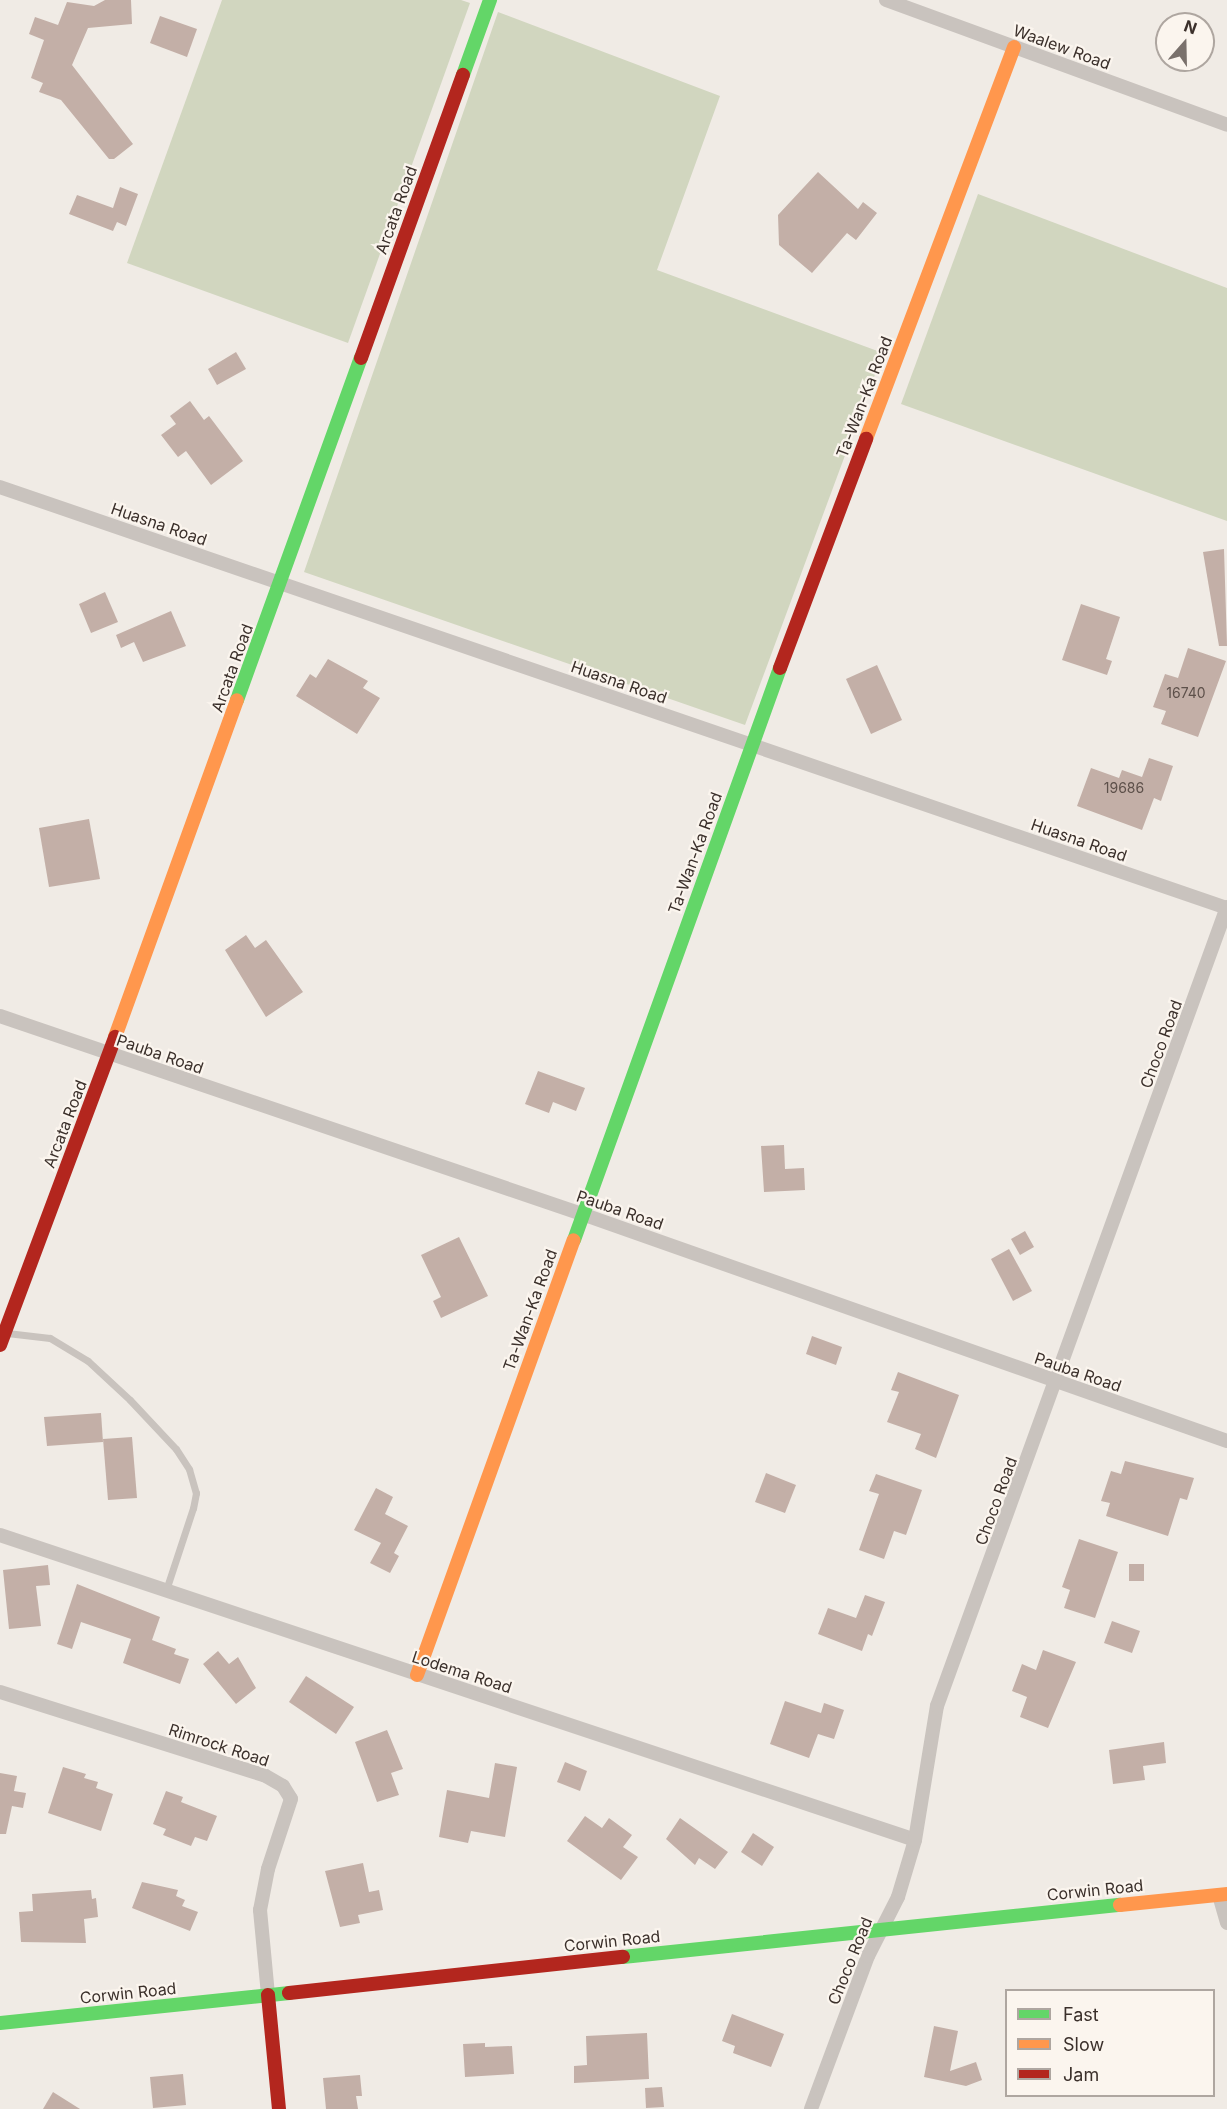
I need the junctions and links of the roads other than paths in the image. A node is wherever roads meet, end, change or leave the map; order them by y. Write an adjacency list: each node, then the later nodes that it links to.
1 (490, 0): 6 (street, Arcata Road)
2 (886, 0): 3 (street, Waalew Road)
3 (1014, 47): 4 (street, Waalew Road); 7 (street, Ta-Wan-Ka Road)
4 (1227, 125)
5 (0, 488): 6 (street, Huasna Road)
6 (280, 583): 7 (street, Huasna Road); 10 (street, Arcata Road)
7 (752, 745): 8 (street, Huasna Road); 11 (street, Ta-Wan-Ka Road)
8 (1227, 908): 13 (street, Choco Road)
9 (0, 1016): 10 (street, Pauba Road)
10 (109, 1054): 11 (street, Pauba Road); 12 (street, Arcata Road)
11 (582, 1214): 13 (street, Pauba Road); 17 (street, Ta-Wan-Ka Road)
12 (2, 1339): 16 (lane)
13 (1058, 1383): 14 (street, Pauba Road); 19 (street, Choco Road)
14 (1227, 1441)
15 (0, 1535): 16 (street, Lodema Road)
16 (166, 1590): 17 (street, Lodema Road)
17 (417, 1675): 19 (street, Lodema Road)
18 (0, 1692): 23 (street, Rimrock Road)
19 (915, 1840): 22 (street, Choco Road)
20 (1223, 1894): 21 (street); 22 (street, Corwin Road)
21 (1227, 1923)
22 (879, 1930): 23 (street, Corwin Road); 26 (street, Choco Road)
23 (268, 1995): 24 (street, Corwin Road); 25 (street, Rimrock Road)
24 (0, 2023)
25 (279, 2109)
26 (811, 2109)

